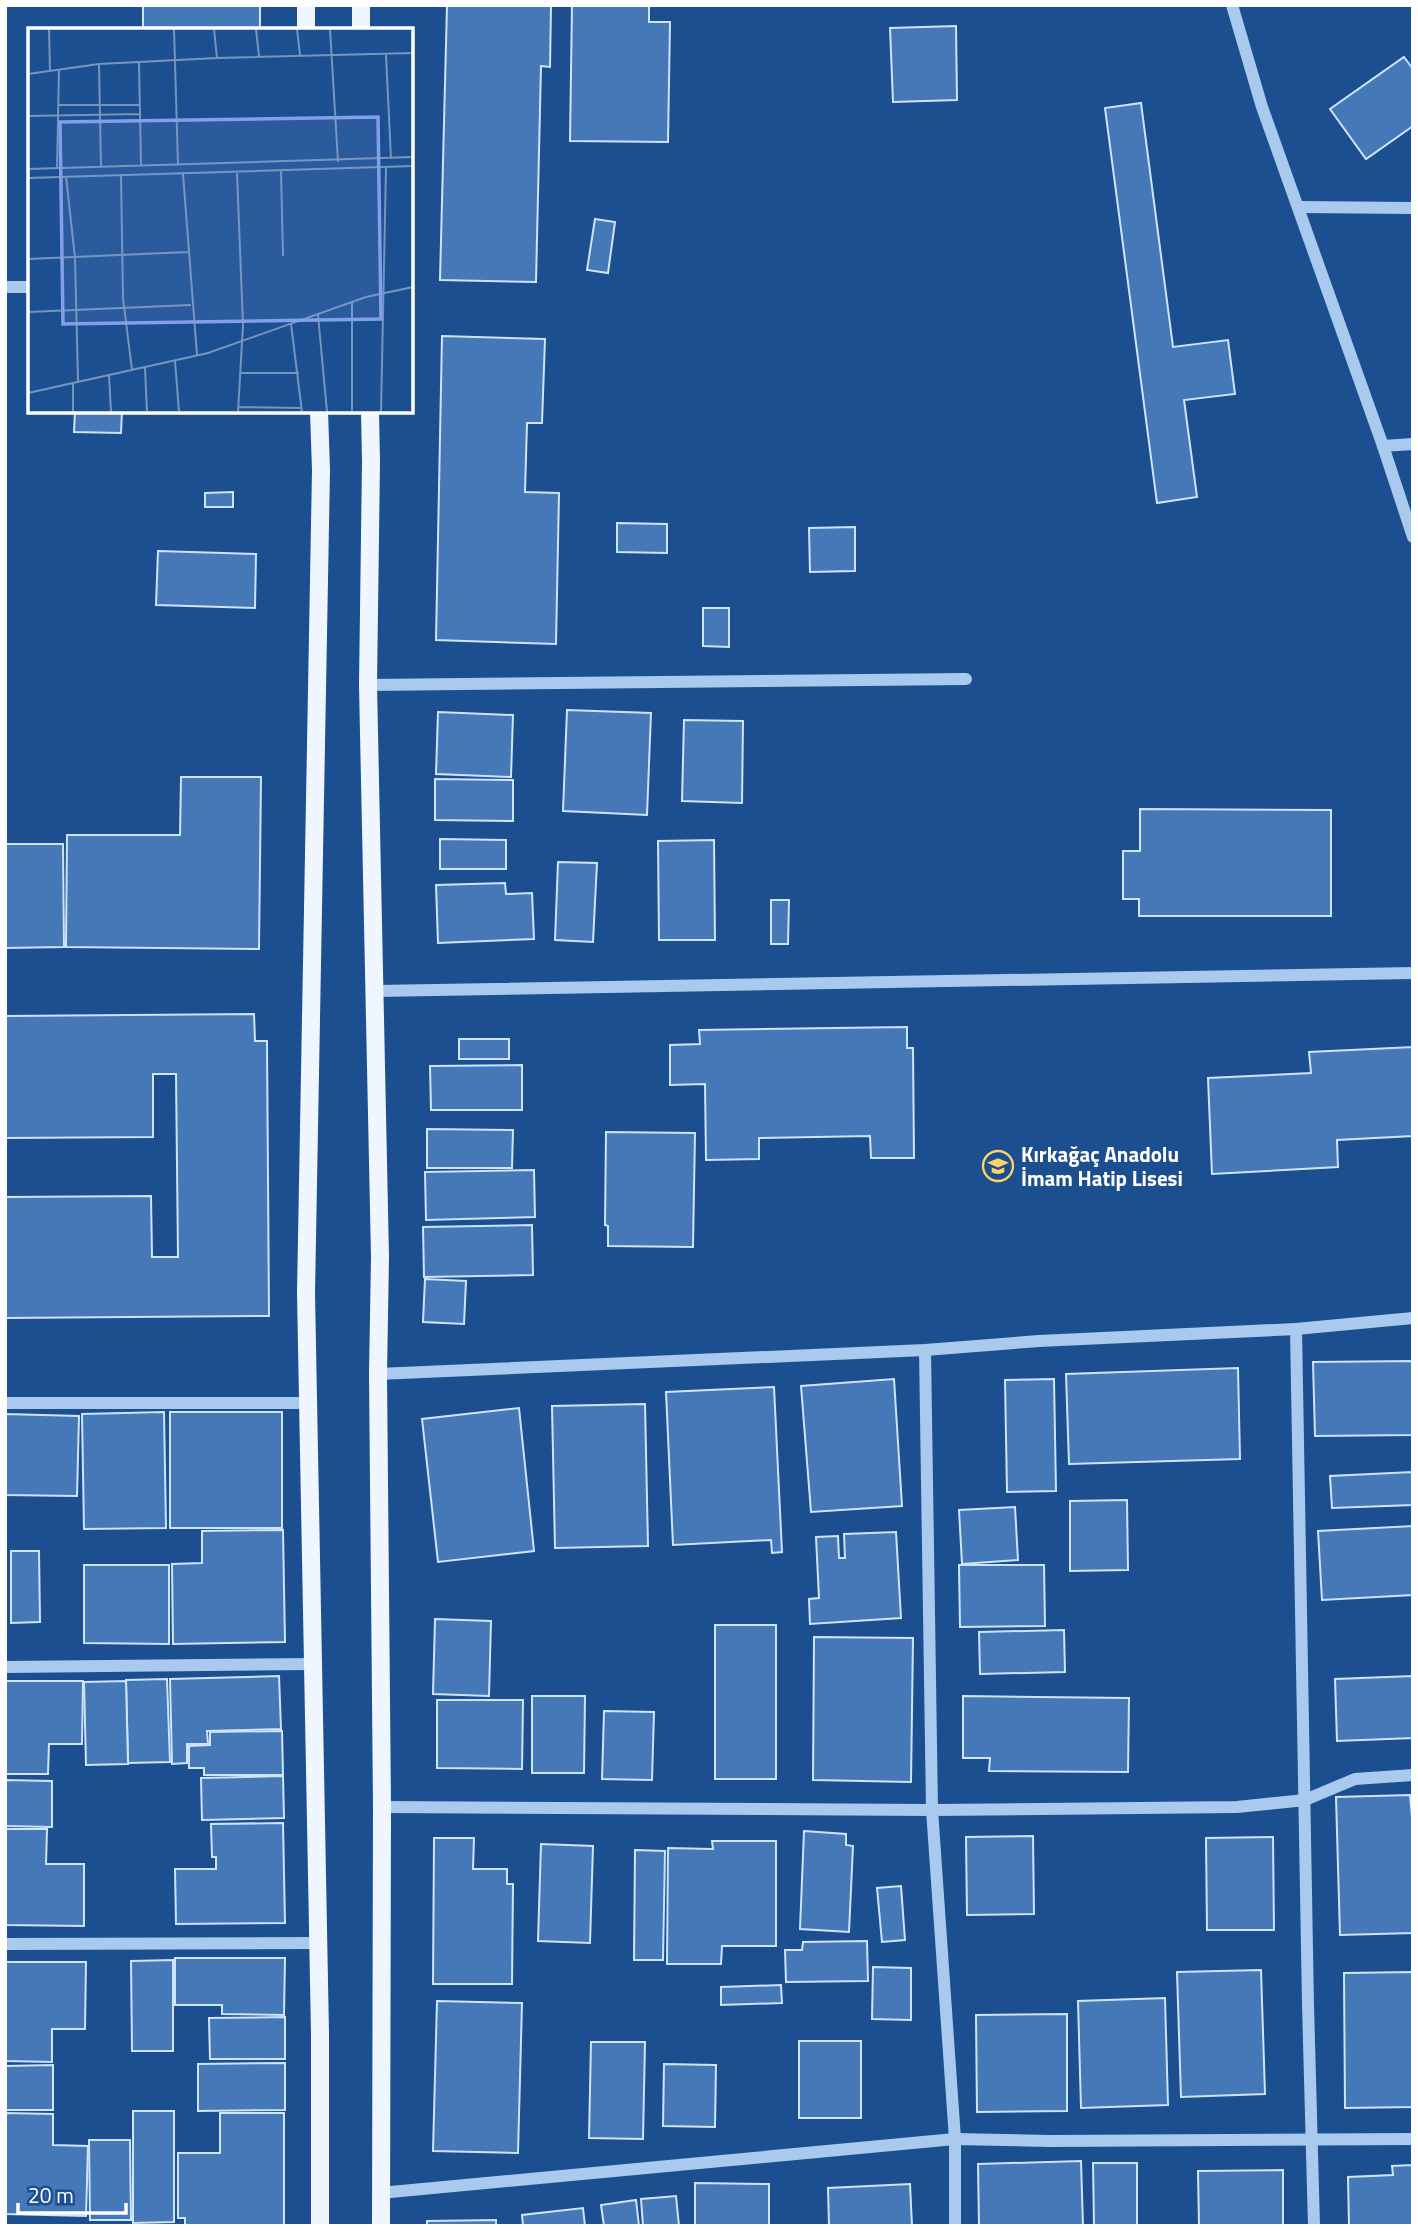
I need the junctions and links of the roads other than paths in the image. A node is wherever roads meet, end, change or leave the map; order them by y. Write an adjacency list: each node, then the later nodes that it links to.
1 (306, 5): 4 (main road)
2 (360, 5): 5 (main road)
3 (1232, 5): 6 (street)
4 (306, 28)
5 (361, 28)
6 (1298, 207): 7 (street); 13 (street)
7 (1413, 208)
8 (5, 287): 9 (street)
9 (28, 287)
10 (319, 413): 24 (main road)
11 (370, 413): 16 (main road)
12 (1413, 444): 13 (street)
13 (1383, 446): 14 (street)
14 (1413, 537)
15 (966, 679): 16 (street)
16 (368, 685): 18 (main road)
17 (1413, 973): 18 (street)
18 (375, 991): 22 (main road)
19 (1413, 1318): 20 (street)
20 (1296, 1329): 21 (street); 28 (street)
21 (925, 1350): 22 (street); 30 (street)
22 (378, 1374): 29 (main road)
23 (5, 1403): 24 (street)
24 (309, 1403): 25 (main road)
25 (314, 1664): 26 (street); 31 (main road)
26 (5, 1667)
27 (1413, 1775): 28 (street)
28 (1305, 1800): 30 (street); 35 (street)
29 (382, 1807): 30 (street); 36 (main road)
30 (932, 1810): 33 (street)
31 (318, 1943): 32 (street); 37 (main road)
32 (5, 1944)
33 (956, 2139): 35 (street); 36 (street); 39 (street)
34 (1413, 2140): 35 (street)
35 (1311, 2141): 40 (street)
36 (380, 2193): 38 (main road)
37 (320, 2226)
38 (381, 2226)
39 (955, 2226)
40 (1314, 2226)

